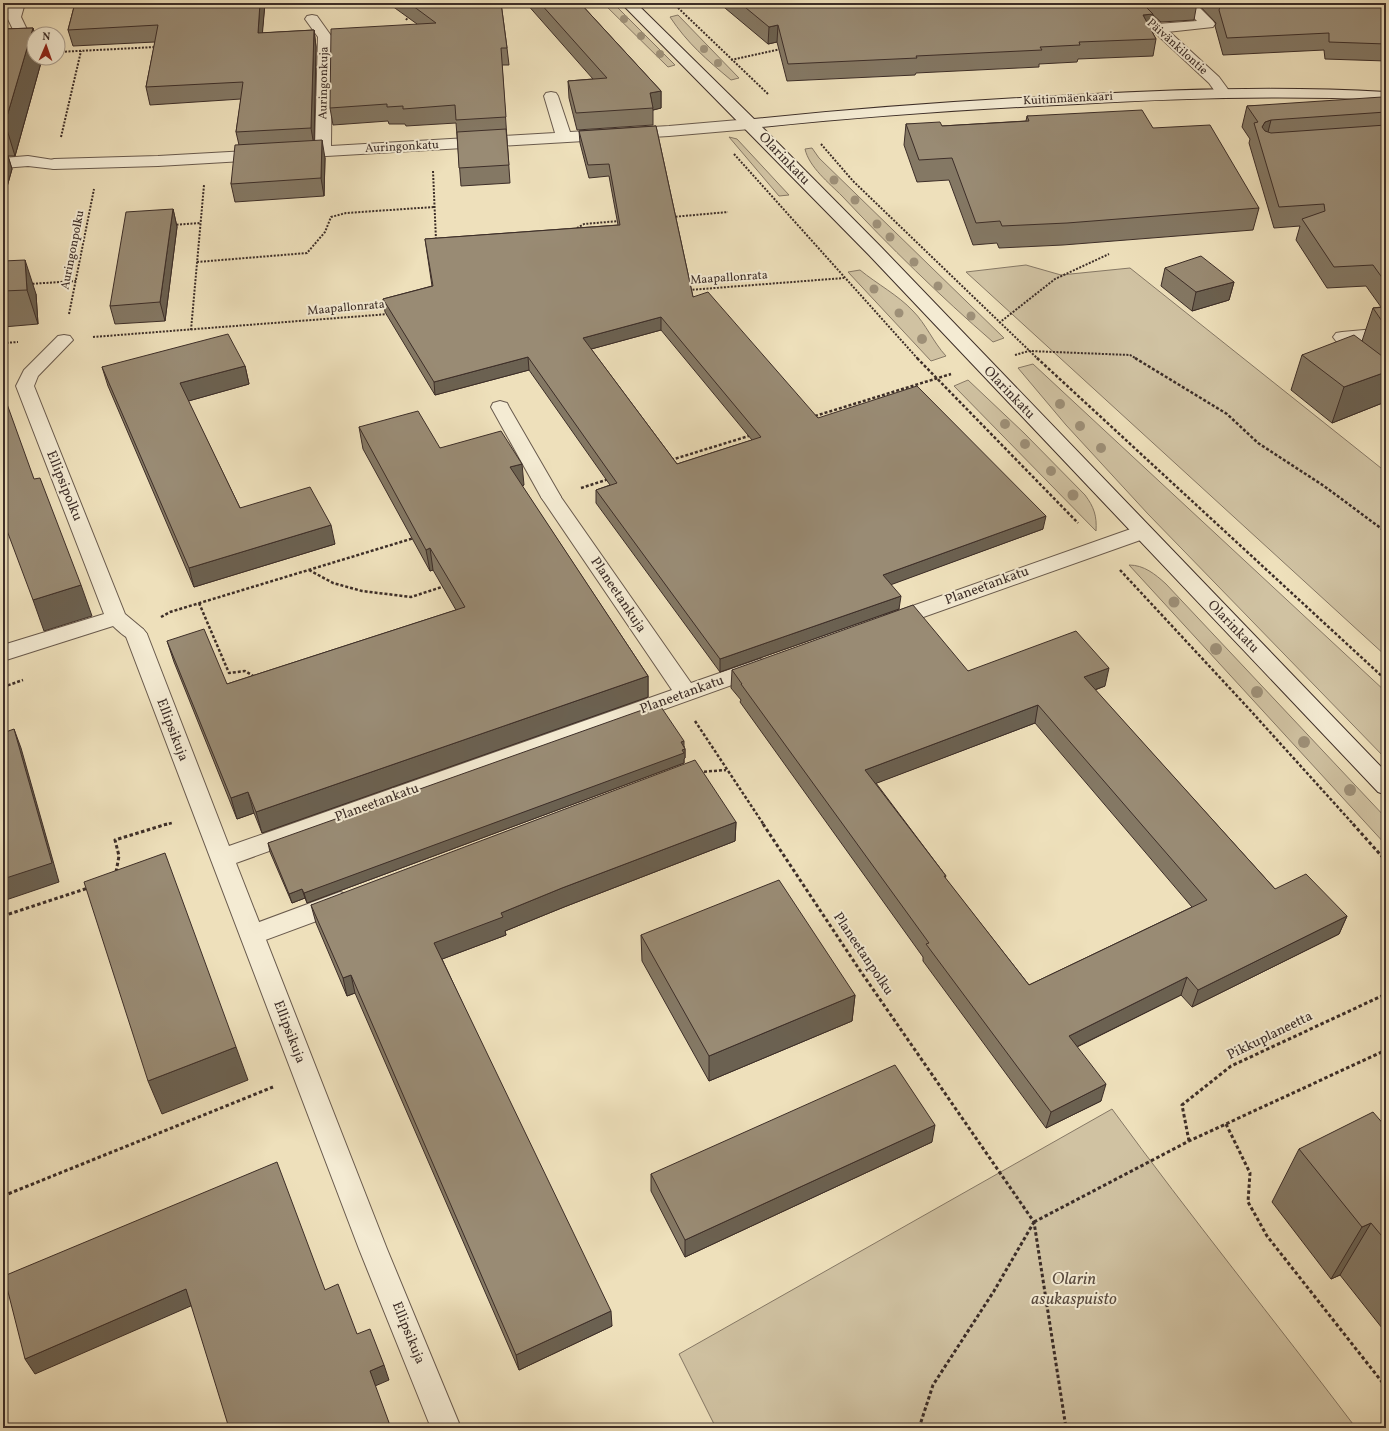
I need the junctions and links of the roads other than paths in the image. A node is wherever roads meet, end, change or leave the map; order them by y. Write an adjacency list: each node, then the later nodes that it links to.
1 (628, 3): 11 (street, Olarinkatu)
2 (1130, 3): 6 (street, Päivänkilontie)
3 (1189, 5): 6 (street)
4 (12, 7): 7 (street)
5 (312, 19): 13 (street, Auringonkuja)
6 (1157, 28): 8 (street, Päivänkilontie)
7 (25, 40)
8 (1223, 92): 10 (street, Kuitinmäenkaari); 11 (street, Kuitinmäenkaari)
9 (551, 96): 12 (street)
10 (1386, 96)
11 (750, 124): 12 (street, Auringonkatu); 19 (street, Olarinkatu)
12 (564, 137): 13 (street, Auringonkatu)
13 (324, 151): 14 (street, Auringonkatu)
14 (3, 163)
15 (1386, 333): 16 (street)
16 (1342, 337)
17 (64, 340): 20 (street, Ellipsipolku)
18 (500, 407): 25 (street, Planeetankuja)
19 (1142, 532): 21 (street, Planeetankatu); 26 (street, Olarinkatu)
20 (116, 618): 22 (street, Ellipsipolku); 23 (street)
21 (870, 628)
22 (136, 634): 27 (street, Ellipsikuja)
23 (3, 653)
24 (782, 659): 25 (street, Planeetankatu)
25 (680, 695): 27 (street, Planeetankatu)
26 (1386, 786)
27 (222, 858): 29 (street, Ellipsikuja)
28 (356, 896): 29 (street)
29 (252, 935): 30 (street, Ellipsikuja)
30 (446, 1428)

